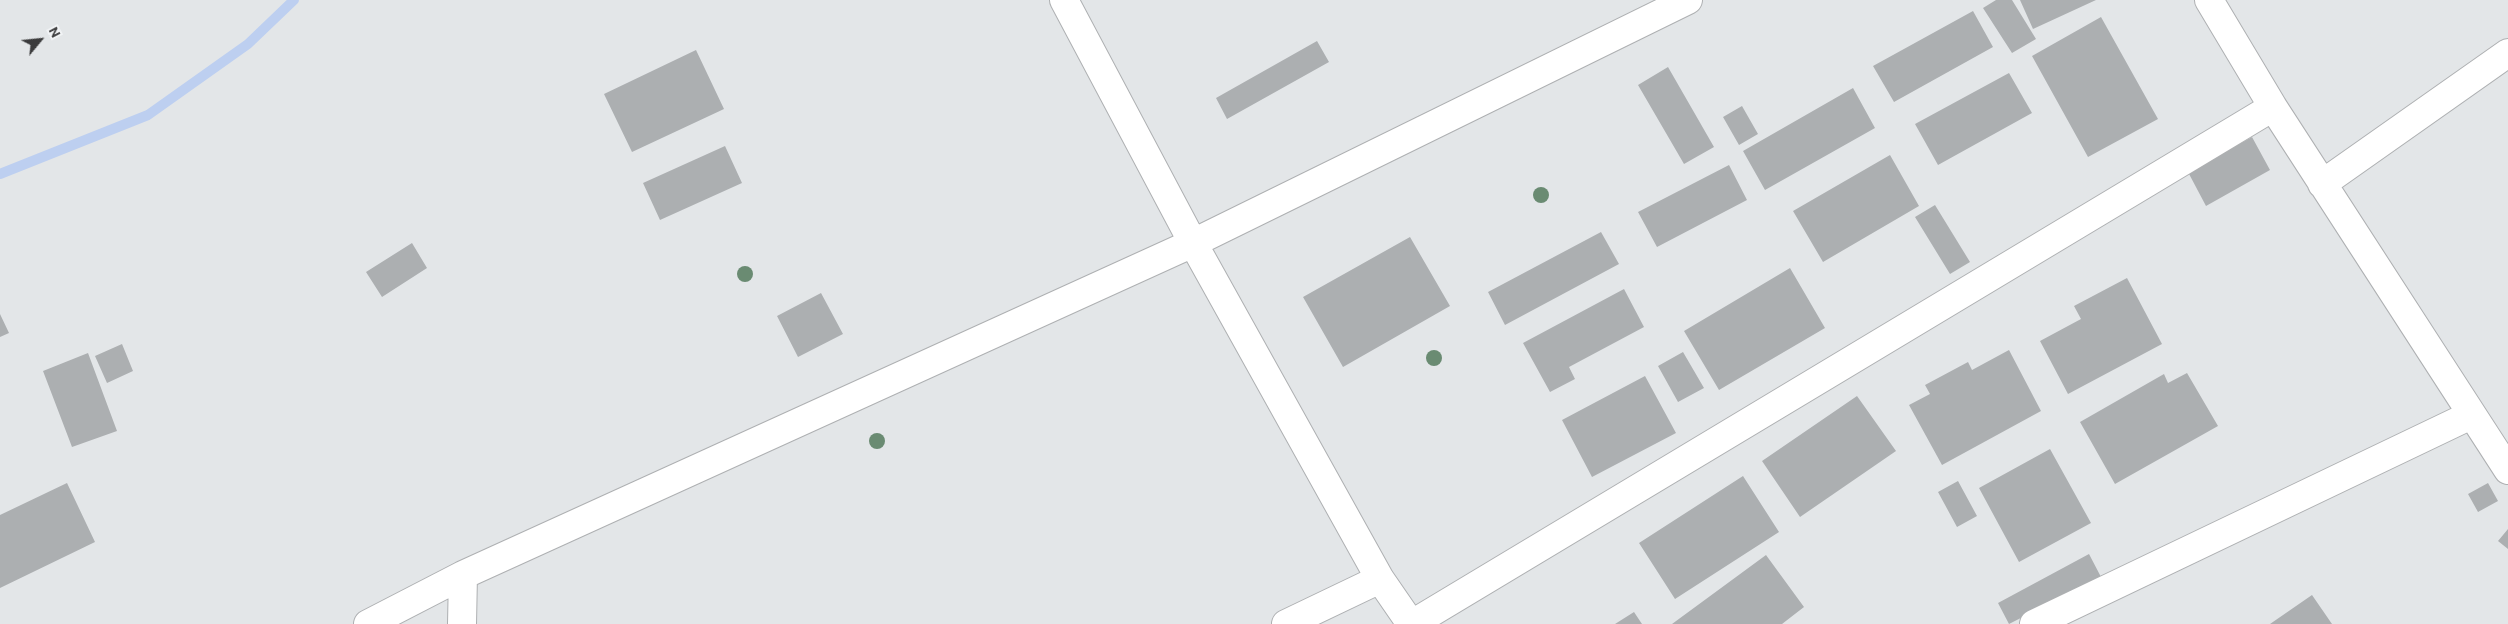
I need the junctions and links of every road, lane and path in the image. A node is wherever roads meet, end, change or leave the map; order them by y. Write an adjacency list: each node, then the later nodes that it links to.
1 (1064, 0): 7 (street)
2 (1688, 0): 7 (street)
3 (2209, 0): 5 (street)
4 (2508, 53): 6 (street)
5 (2273, 107): 6 (street); 15 (street)
6 (2322, 184): 8 (street)
7 (1193, 243): 10 (street); 11 (street)
8 (2471, 416): 9 (street); 16 (street)
9 (2508, 470)
10 (463, 575): 12 (street); 13 (street)
11 (1380, 579): 14 (street); 15 (street)
12 (368, 624)
13 (462, 624)
14 (1286, 624)
15 (1411, 624)
16 (2034, 624)

